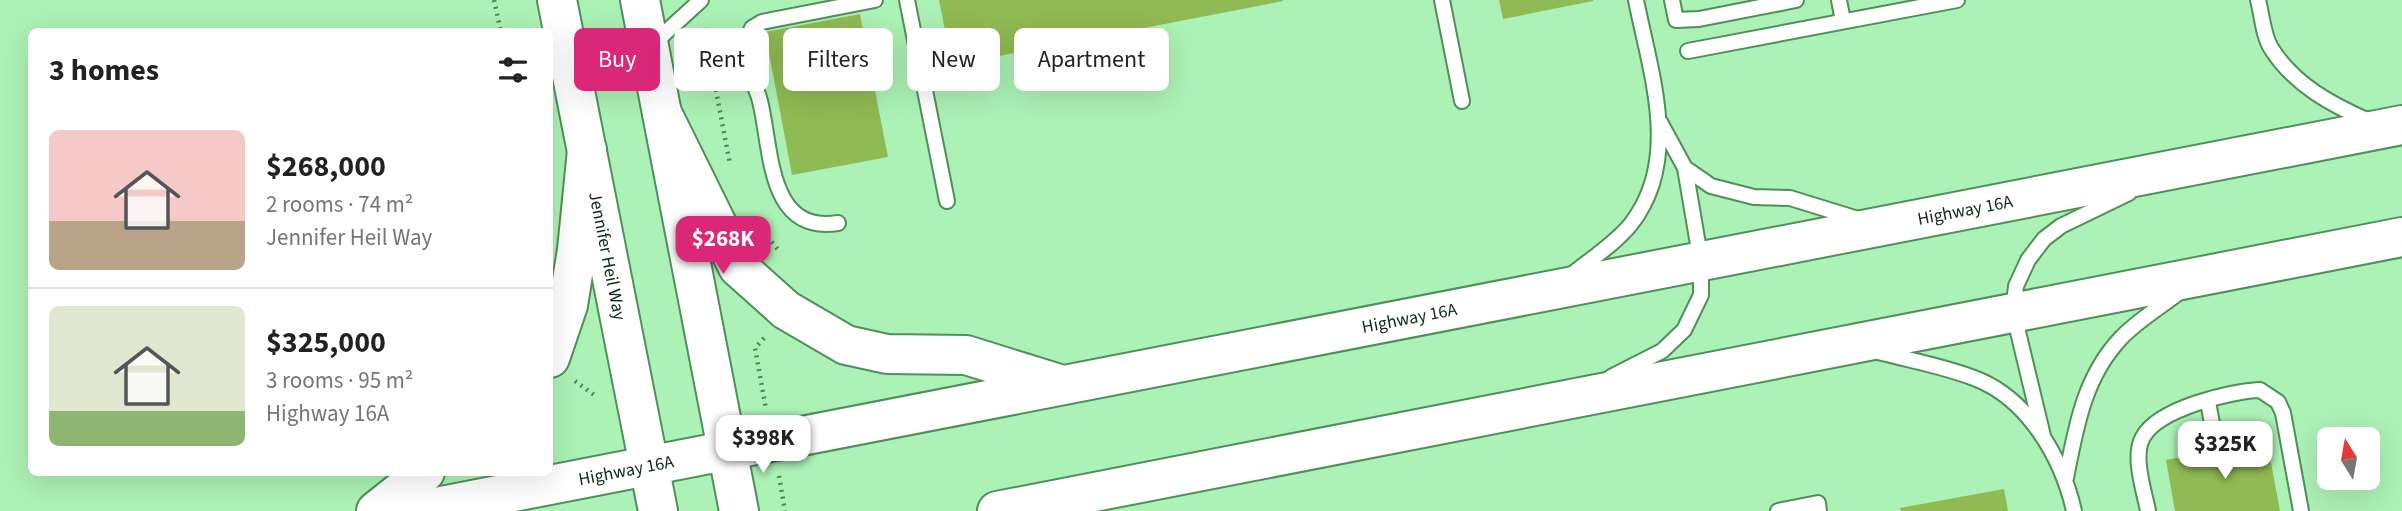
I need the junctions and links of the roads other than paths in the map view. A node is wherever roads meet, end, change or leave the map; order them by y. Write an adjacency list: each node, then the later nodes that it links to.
1 (557, 0): 22 (main road, Jennifer Heil Way)
2 (640, 0): 14 (main road)
3 (701, 0): 15 (lane)
4 (875, 0): 26 (lane)
5 (908, 0): 25 (lane)
6 (1442, 0): 18 (lane)
7 (1636, 0): 20 (lane)
8 (1672, 0): 9 (lane)
9 (1796, 0)
10 (1839, 0): 13 (lane)
11 (1957, 0): 13 (lane)
12 (2258, 0): 21 (lane)
13 (1843, 21): 16 (lane)
14 (645, 28)
15 (660, 37)
16 (1688, 51)
17 (658, 91): 19 (main road)
18 (1462, 101)
19 (662, 113): 35 (main road); 39 (main road)
20 (1660, 122): 23 (lane); 31 (lane)
21 (2393, 127): 24 (main road, Highway 16A)
22 (587, 150): 34 (main road); 41 (main road, Jennifer Heil Way)
23 (1685, 168): 27 (lane); 29 (lane)
24 (2174, 169): 27 (main road, Highway 16A); 32 (lane)
25 (947, 201)
26 (838, 223)
27 (1886, 228): 29 (main road, Highway 16A)
28 (2402, 237): 30 (main road)
29 (1701, 262): 31 (main road, Highway 16A); 36 (lane)
30 (2201, 276): 32 (main road); 43 (lane)
31 (1553, 290): 35 (main road, Highway 16A)
32 (2013, 311): 33 (main road); 38 (lane)
33 (1850, 343): 36 (main road); 38 (lane)
34 (553, 349)
35 (1061, 384): 39 (main road, Highway 16A)
36 (1573, 397): 48 (main road)
37 (2208, 402): 40 (lane); 52 (lane); 53 (lane)
38 (2043, 436): 43 (lane)
39 (728, 449): 41 (main road, Highway 16A); 47 (main road)
40 (2217, 450)
41 (649, 466): 45 (main road, Highway 16A); 46 (main road, Jennifer Heil Way)
42 (420, 476): 44 (main road)
43 (2066, 478): 51 (lane)
44 (376, 511)
45 (416, 511)
46 (658, 511)
47 (739, 511)
48 (998, 511)
49 (1778, 511): 50 (lane)
50 (1819, 511)
51 (2074, 511)
52 (2148, 511)
53 (2301, 511)

